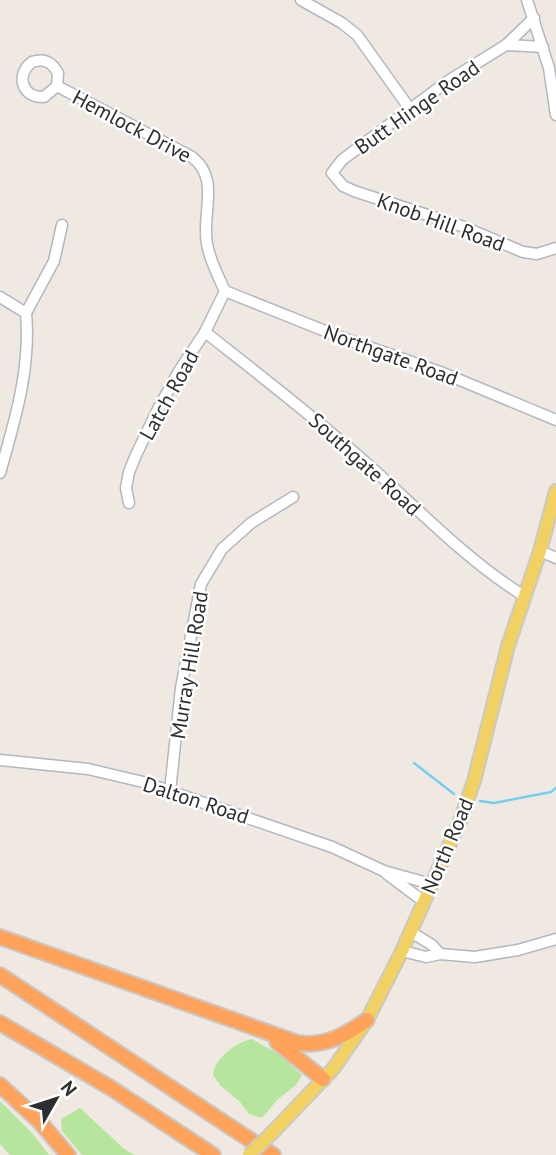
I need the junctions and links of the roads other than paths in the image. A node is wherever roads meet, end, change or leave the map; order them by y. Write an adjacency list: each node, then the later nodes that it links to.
1 (301, 0): 7 (street)
2 (527, 0): 3 (street)
3 (534, 18): 4 (street, Butt Hinge Road); 5 (street)
4 (506, 45): 5 (street); 7 (street, Butt Hinge Road)
5 (543, 47): 8 (street)
6 (57, 86): 12 (street, Hemlock Drive)
7 (410, 109): 9 (street, Butt Hinge Road)
8 (556, 115)
9 (332, 173): 11 (street, Knob Hill Road)
10 (62, 225): 14 (street)
11 (556, 248)
12 (225, 291): 15 (street, Latch Road); 16 (street, Northgate Road)
13 (0, 297): 14 (street)
14 (26, 313): 17 (street)
15 (205, 332): 21 (street, Latch Road); 24 (street, Southgate Road)
16 (556, 420)
17 (5, 438): 18 (street)
18 (0, 473)
19 (556, 491): 22 (main road, North Road)
20 (293, 497): 26 (street, Murray Hill Road)
21 (129, 503)
22 (540, 551): 23 (street); 24 (main road, North Road)
23 (556, 558)
24 (524, 596): 28 (main road, North Road)
25 (0, 760): 26 (street, Dalton Road)
26 (170, 791): 27 (street, Dalton Road)
27 (384, 871): 28 (street, Dalton Road); 29 (street, Dalton Road)
28 (431, 884): 29 (main road, North Road)
29 (424, 901): 30 (main road, North Road)
30 (411, 932): 33 (main road, North Road); 34 (street)
31 (0, 937): 38 (highway)
32 (556, 939): 34 (street)
33 (402, 951): 34 (street); 36 (main road, North Road)
34 (440, 954)
35 (0, 975): 44 (highway)
36 (367, 1020): 38 (highway); 39 (main road, North Road)
37 (0, 1023): 42 (highway)
38 (261, 1032): 39 (highway)
39 (323, 1079): 43 (main road, North Road, bridge)
40 (0, 1085): 41 (highway)
41 (68, 1155)
42 (213, 1155)
43 (249, 1155)
44 (273, 1155)

